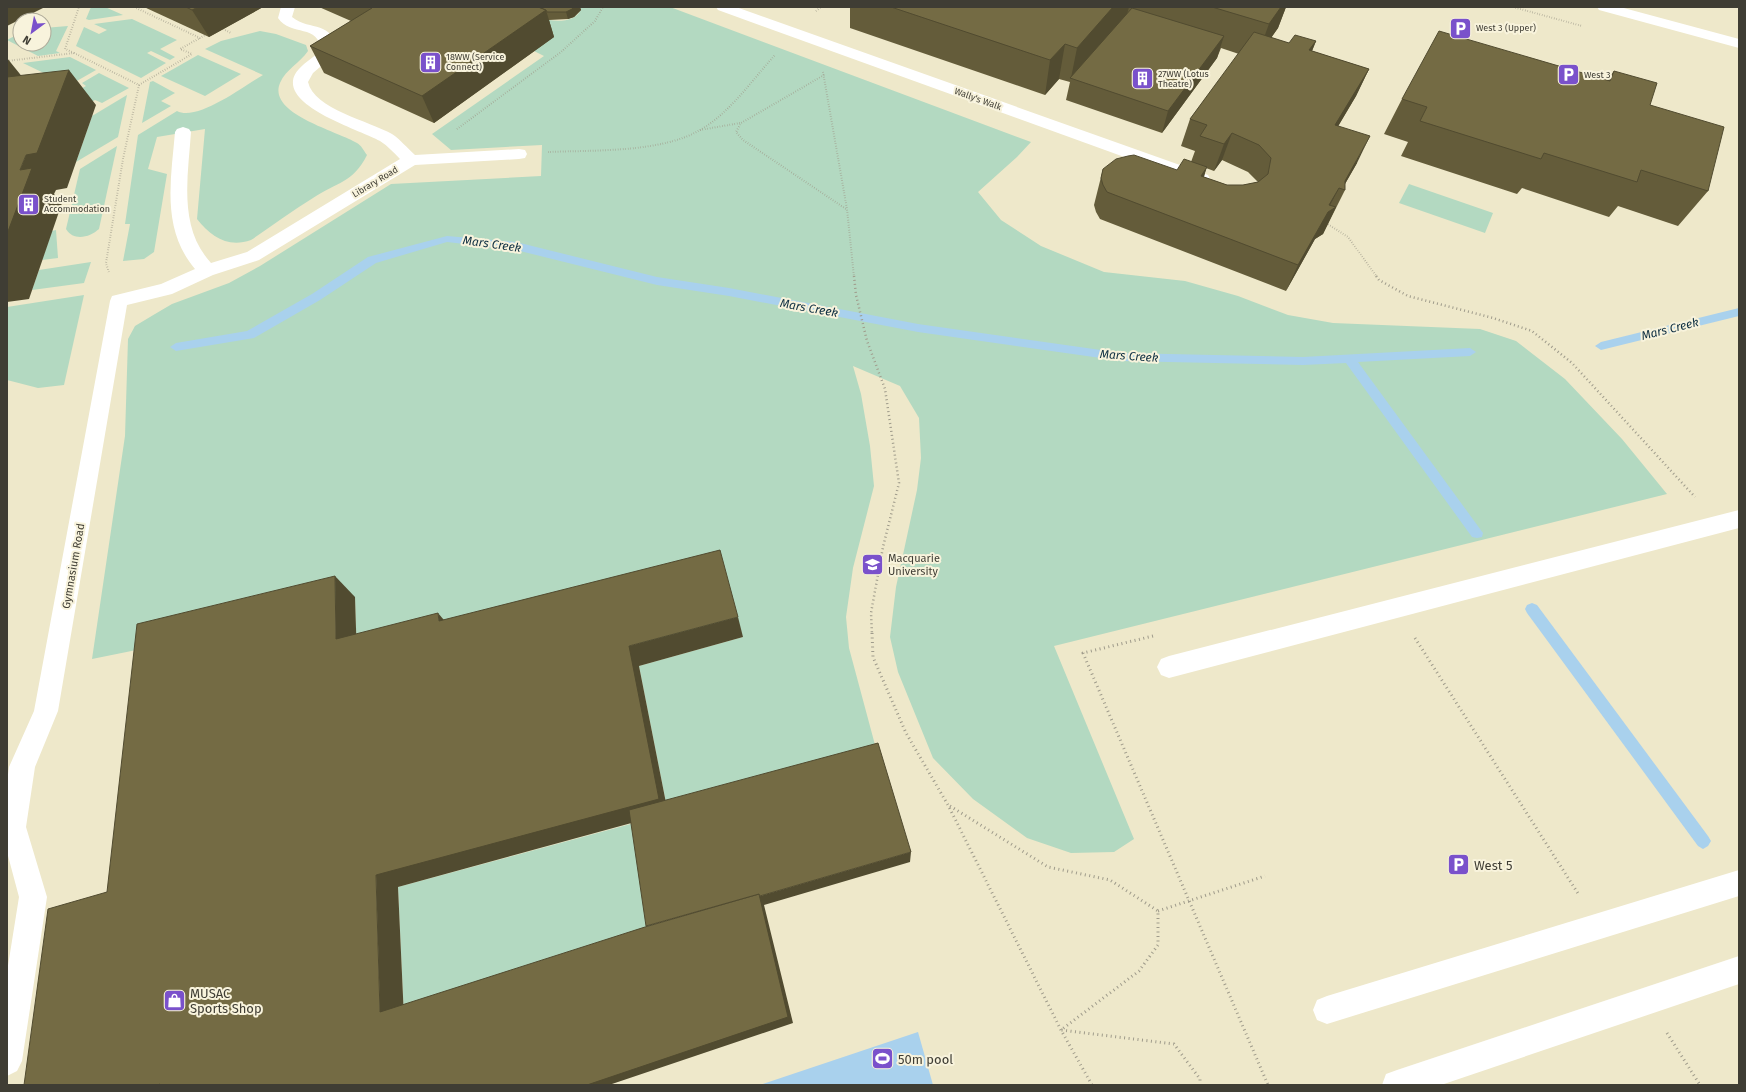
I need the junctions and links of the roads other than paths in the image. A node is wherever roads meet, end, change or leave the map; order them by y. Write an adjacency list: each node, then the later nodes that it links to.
1 (724, 7): 8 (street, Wally's Walk)
2 (1604, 7): 4 (street)
3 (288, 14): 7 (street, Library Road)
4 (1739, 44)
5 (184, 132): 9 (street)
6 (519, 154): 7 (street)
7 (411, 160): 9 (street, Library Road)
8 (1218, 184)
9 (207, 271): 10 (street, Library Road)
10 (119, 301): 13 (street, Gymnasium Road)
11 (1730, 522): 12 (street)
12 (1169, 667)
13 (10, 833): 17 (street, Gymnasium Road)
14 (1739, 883): 16 (street)
15 (1739, 970): 18 (street)
16 (1327, 1010)
17 (7, 1061)
18 (1398, 1085)

